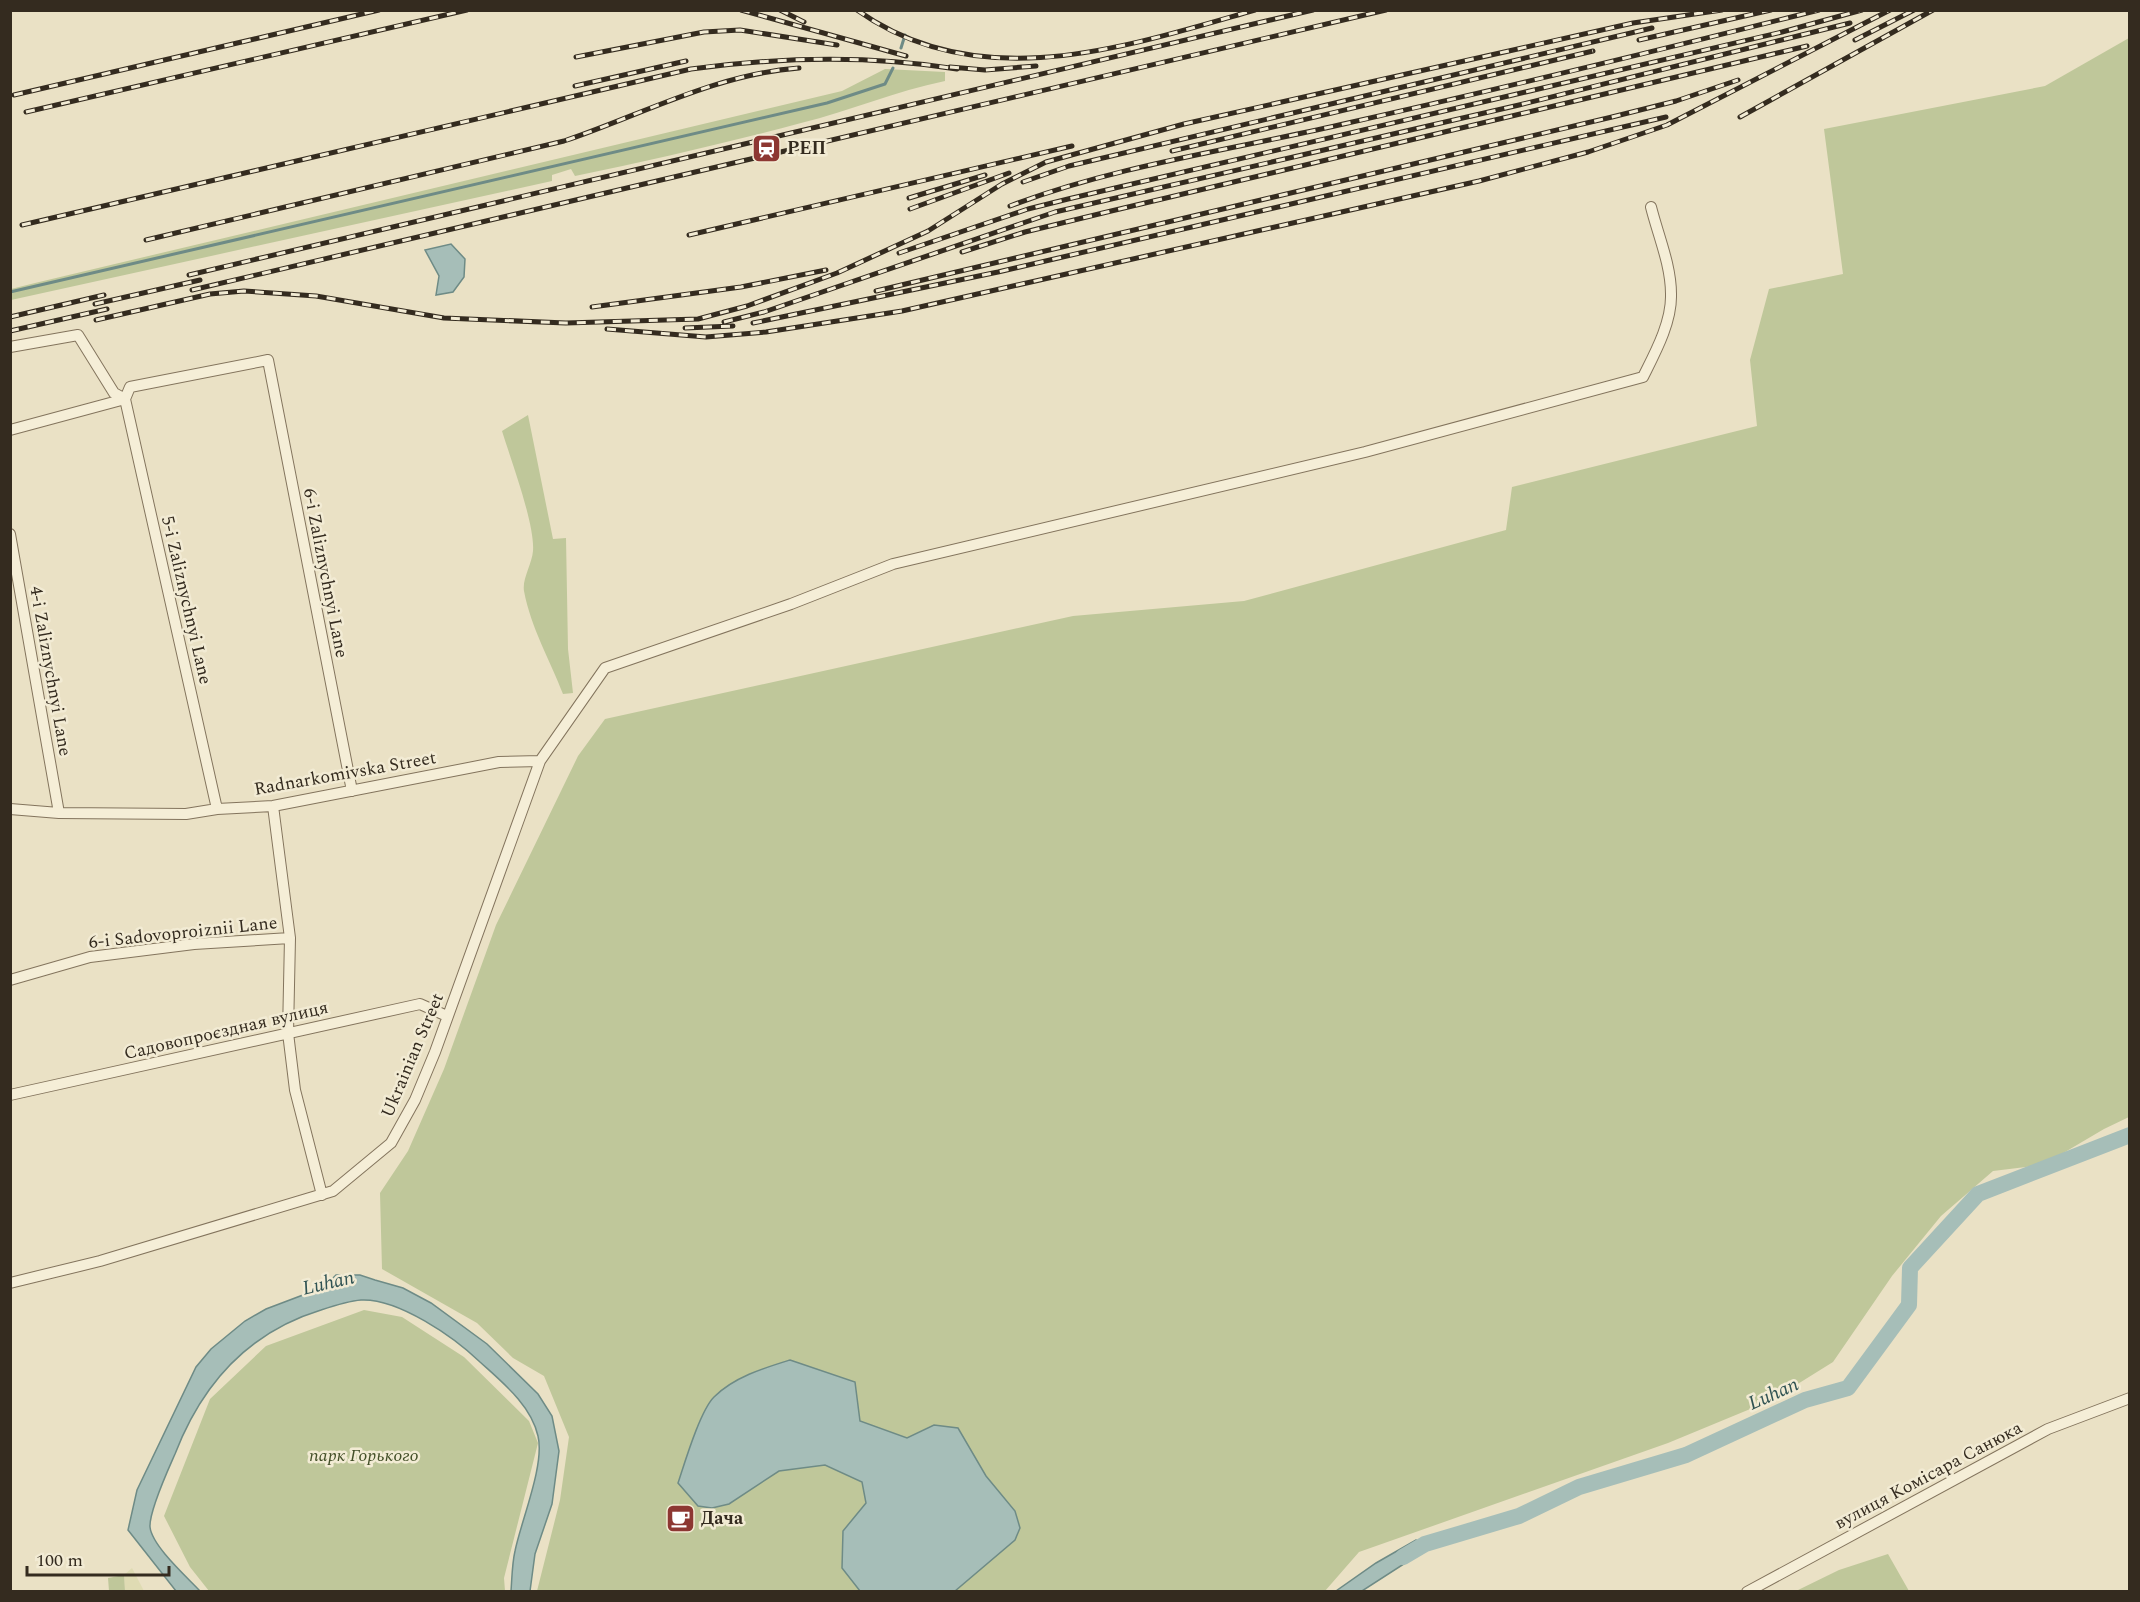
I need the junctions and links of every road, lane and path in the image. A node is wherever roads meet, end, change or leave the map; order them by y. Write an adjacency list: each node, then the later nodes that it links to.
1 (1651, 207): 6 (street, Ukrainian Street)
2 (10, 347): 3 (street)
3 (125, 399): 4 (street); 7 (street, 6-i Zaliznychnyi Lane); 10 (street, 5-i Zaliznychnyi Lane)
4 (10, 430)
5 (10, 534): 11 (street, 4-i Zaliznychnyi Lane)
6 (540, 761): 7 (street, Radnarkomivska Street); 14 (street, Ukrainian Street)
7 (352, 791): 8 (street, Radnarkomivska Street)
8 (273, 806): 10 (street, Radnarkomivska Street); 12 (street)
9 (10, 809): 11 (street, Radnarkomivska Street)
10 (217, 809): 11 (street, Radnarkomivska Street)
11 (59, 813)
12 (290, 938): 13 (street, 6-i Sadovoproiznii Lane); 15 (street)
13 (10, 980)
14 (447, 1016): 15 (street, Садовопроєздная вулиця); 17 (street, Ukrainian Street)
15 (288, 1033): 16 (street, Садовопроєздная вулиця); 17 (street)
16 (10, 1095)
17 (322, 1195): 18 (street, Ukrainian Street)
18 (10, 1283)
19 (2130, 1398): 20 (street, вулиця Комісара Санюка)
20 (1747, 1592)

